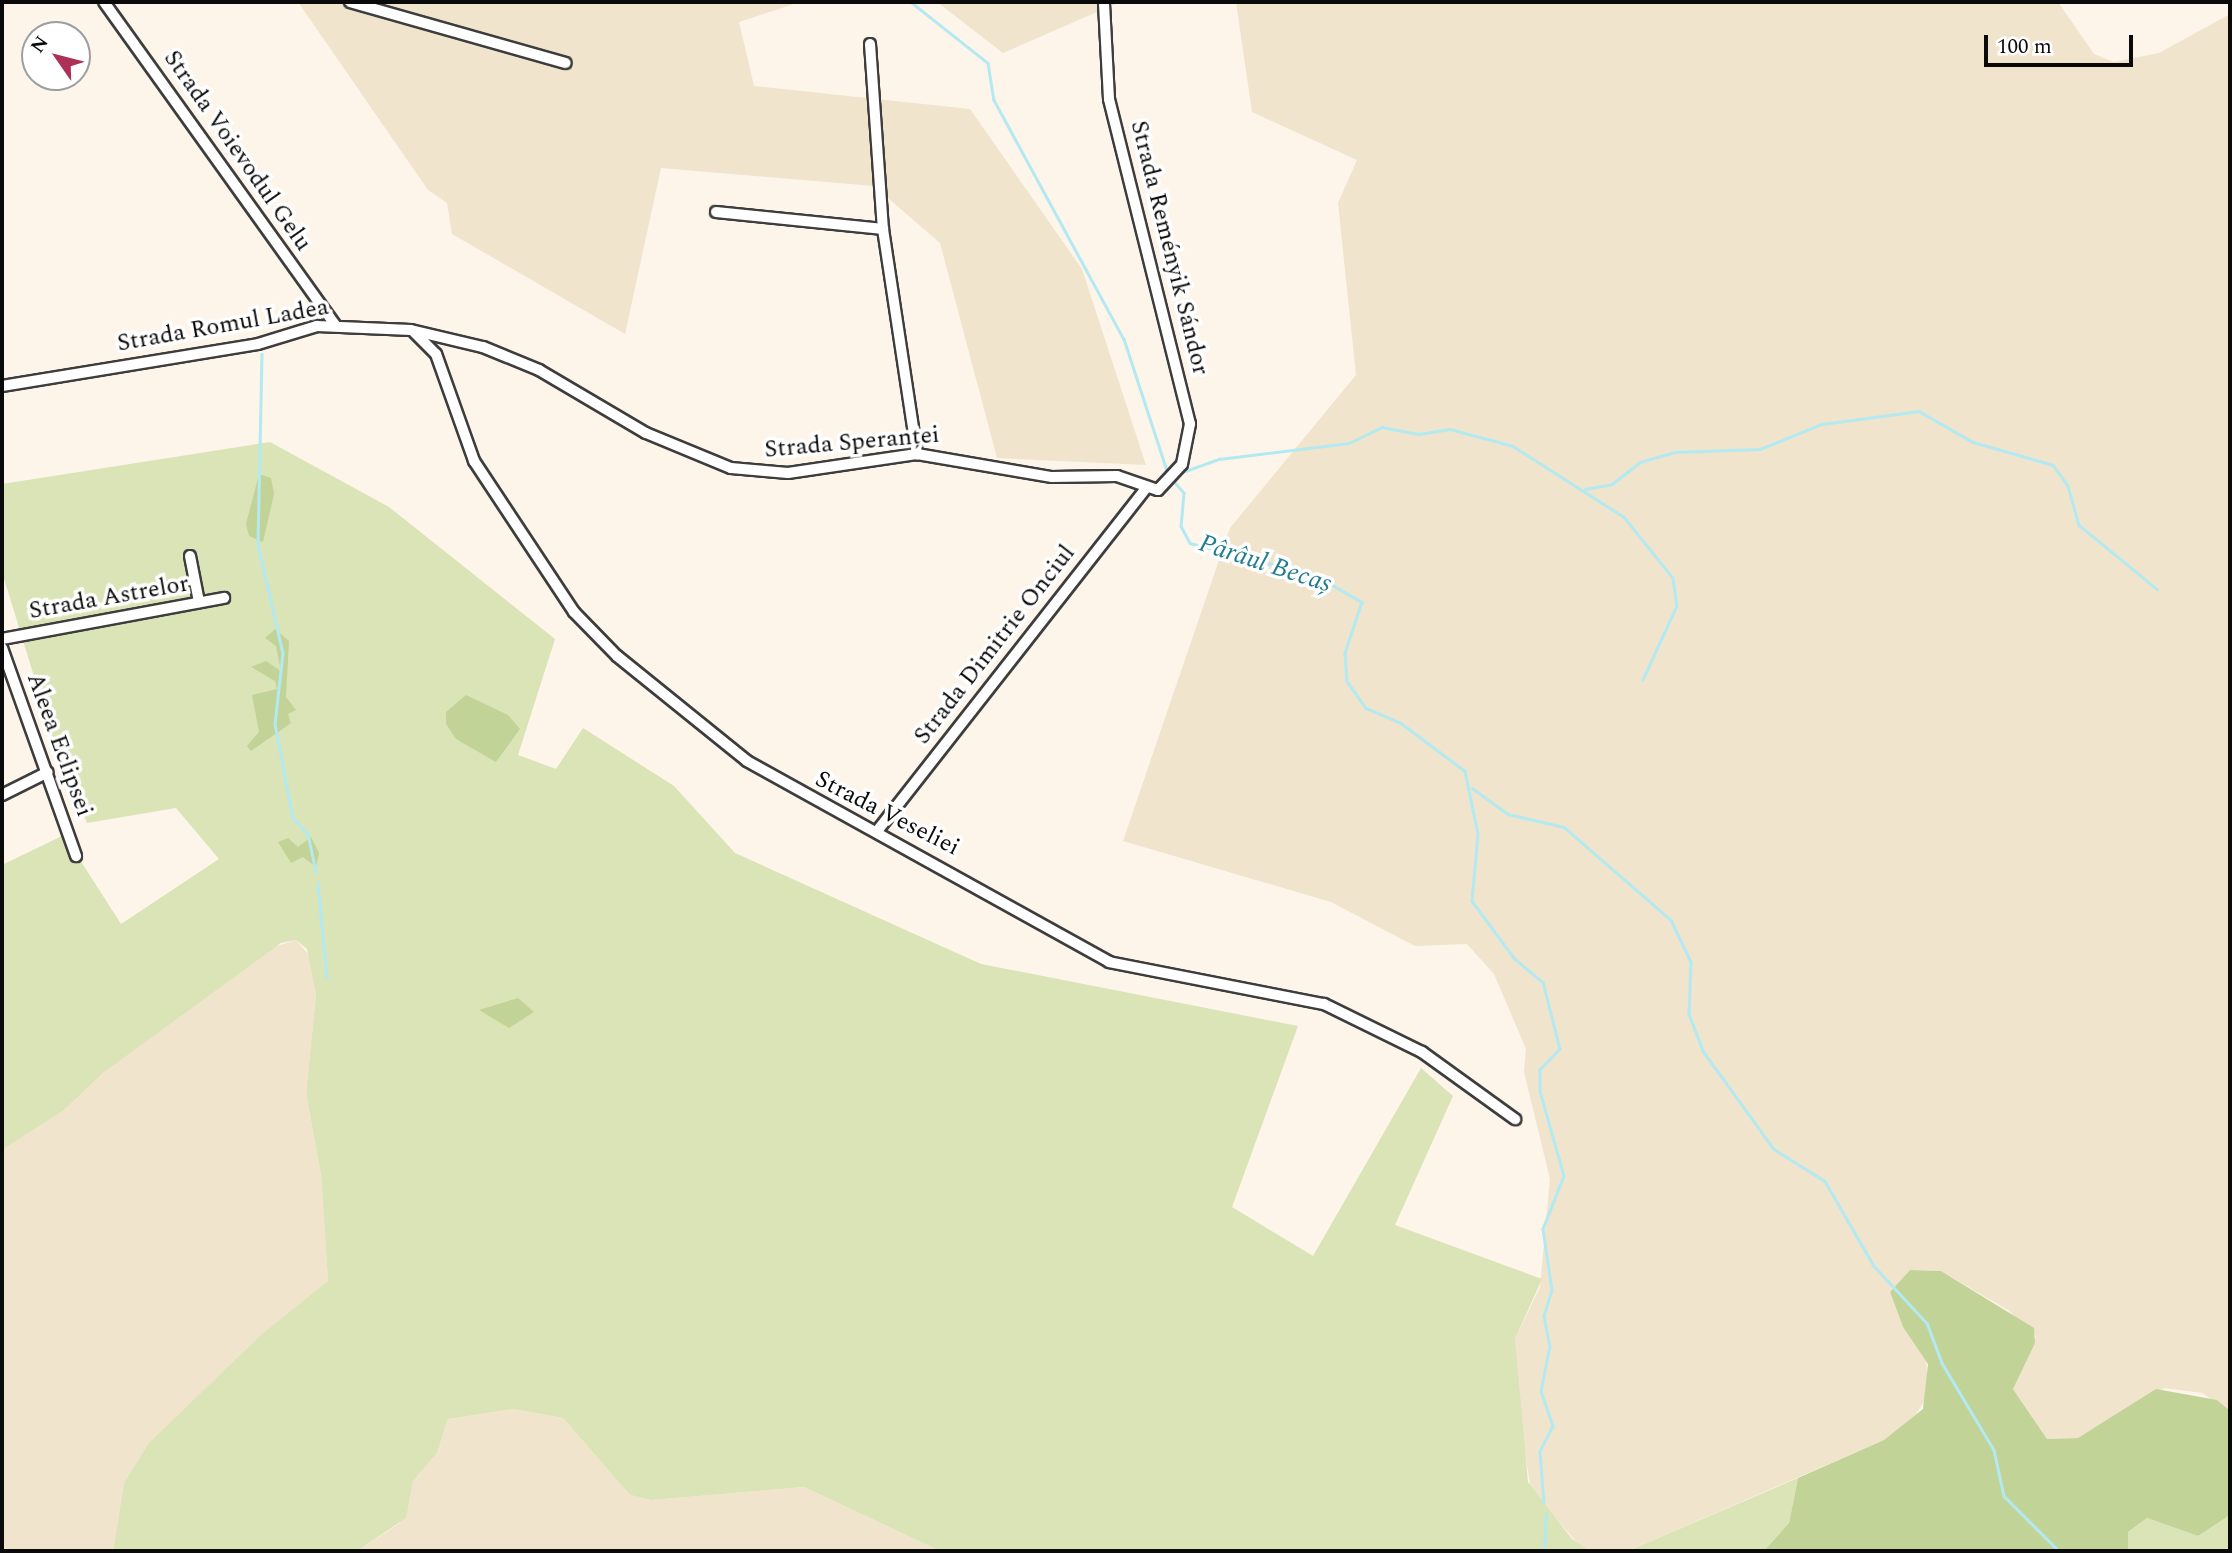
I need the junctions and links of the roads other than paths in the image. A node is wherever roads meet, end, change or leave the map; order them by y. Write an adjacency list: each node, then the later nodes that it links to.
1 (104, 2): 8 (street, Strada Voievodul Gelu)
2 (350, 2): 5 (street)
3 (1104, 2): 12 (street, Strada Reményik Sándor)
4 (870, 44): 7 (street)
5 (566, 63)
6 (716, 212): 7 (street)
7 (883, 229): 11 (street)
8 (335, 326): 9 (street, Strada Romul Ladea); 10 (street, Strada Romul Ladea)
9 (411, 330): 11 (street, Strada Speranței); 20 (street, Strada Veseliei)
10 (2, 386)
11 (917, 454): 12 (street, Strada Speranței)
12 (1151, 489): 20 (street, Strada Dimitrie Onciul)
13 (190, 556): 15 (street)
14 (224, 598): 15 (street, Strada Astrelor)
15 (199, 602): 16 (street, Strada Astrelor)
16 (2, 639)
17 (2, 648): 18 (street, Aleea Eclipsei)
18 (48, 772): 19 (street); 21 (street, Aleea Eclipsei)
19 (2, 794)
20 (878, 830): 22 (street, Strada Veseliei)
21 (76, 856)
22 (1515, 1119)

